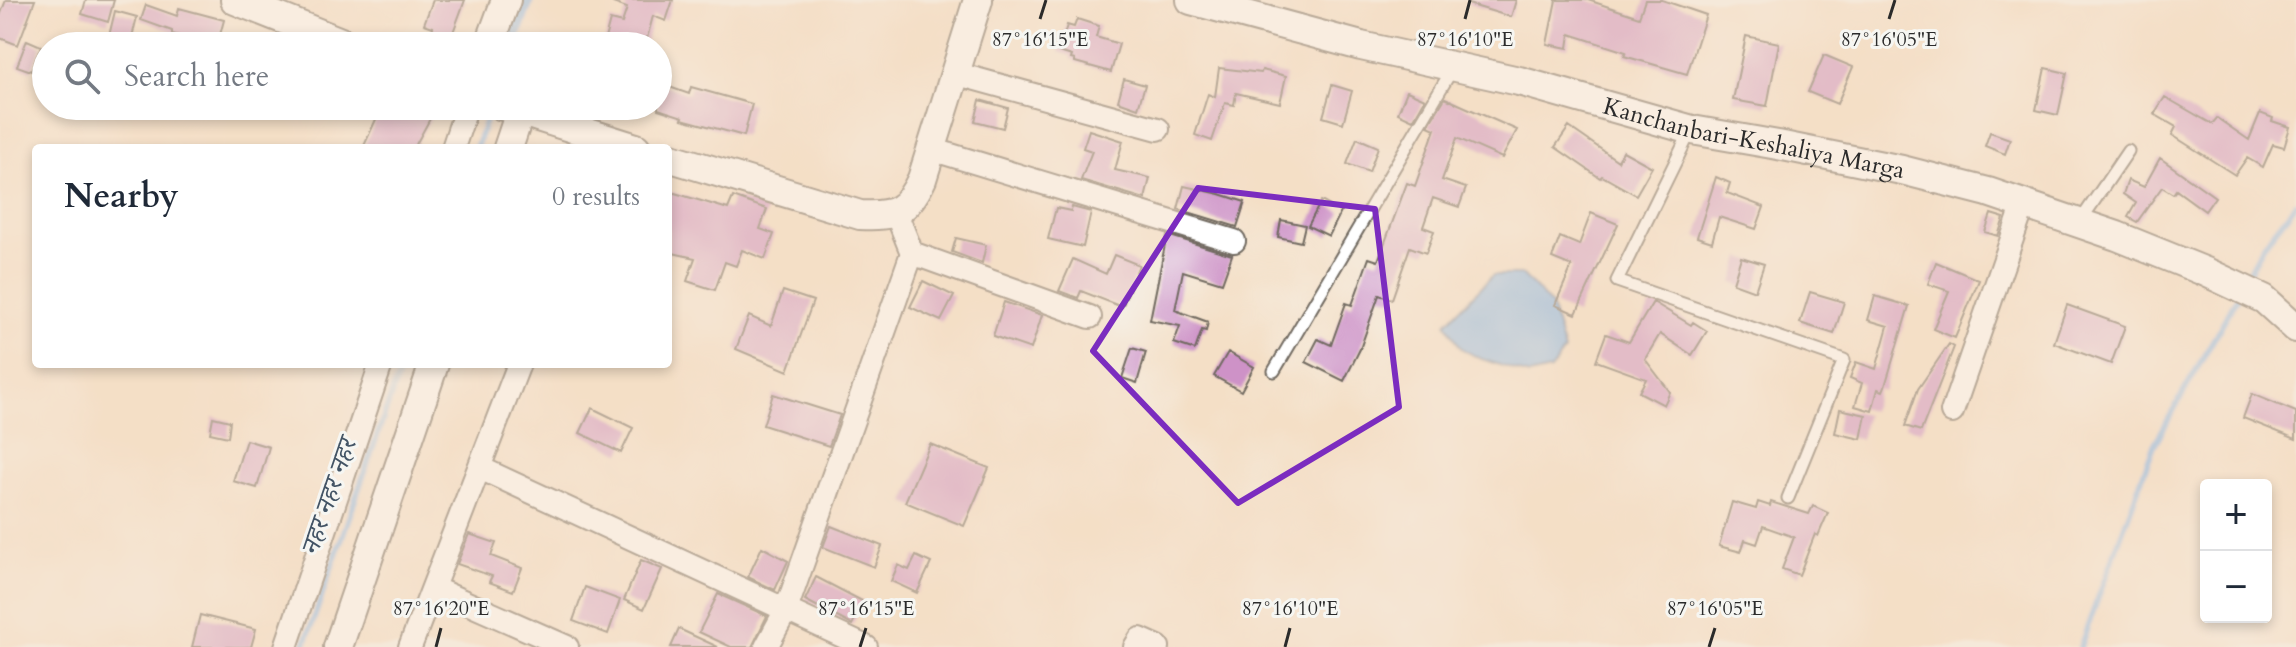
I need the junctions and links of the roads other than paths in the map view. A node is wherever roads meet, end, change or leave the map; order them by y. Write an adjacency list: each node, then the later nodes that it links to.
1 (506, 0): 6 (street)
2 (978, 0): 8 (street)
3 (1191, 0): 7 (street, Kanchanbari-Keshaliya Marga)
4 (252, 3): 5 (street)
5 (319, 32)
6 (494, 32)
7 (1454, 67): 13 (street, Kanchanbari-Keshaliya Marga); 30 (lane)
8 (954, 73): 12 (street); 17 (street)
9 (462, 120): 15 (street)
10 (509, 120): 16 (street)
11 (542, 120): 14 (street)
12 (1158, 129)
13 (1692, 130): 20 (street, Kanchanbari-Keshaliya Marga); 33 (lane)
14 (602, 143)
15 (454, 144)
16 (508, 144)
17 (931, 149): 21 (street); 23 (street)
18 (2128, 151): 22 (lane)
19 (672, 158): 21 (street)
20 (2024, 204): 22 (street, Kanchanbari-Keshaliya Marga); 31 (street)
21 (896, 213): 24 (street)
22 (2079, 223): 26 (street, Kanchanbari-Keshaliya Marga)
23 (1234, 241)
24 (912, 253): 25 (street); 35 (street)
25 (1090, 317)
26 (2296, 328)
27 (380, 368): 36 (street)
28 (433, 368): 37 (street)
29 (518, 368): 32 (street)
30 (1274, 371)
31 (1952, 412)
32 (480, 468): 34 (street); 35 (street)
33 (1788, 498)
34 (433, 588): 38 (street); 39 (street)
35 (786, 610): 40 (street); 41 (street)
36 (286, 647)
37 (338, 647)
38 (410, 647)
39 (567, 647)
40 (766, 647)
41 (866, 647)
42 (1135, 647): 43 (street)
43 (1158, 647)

